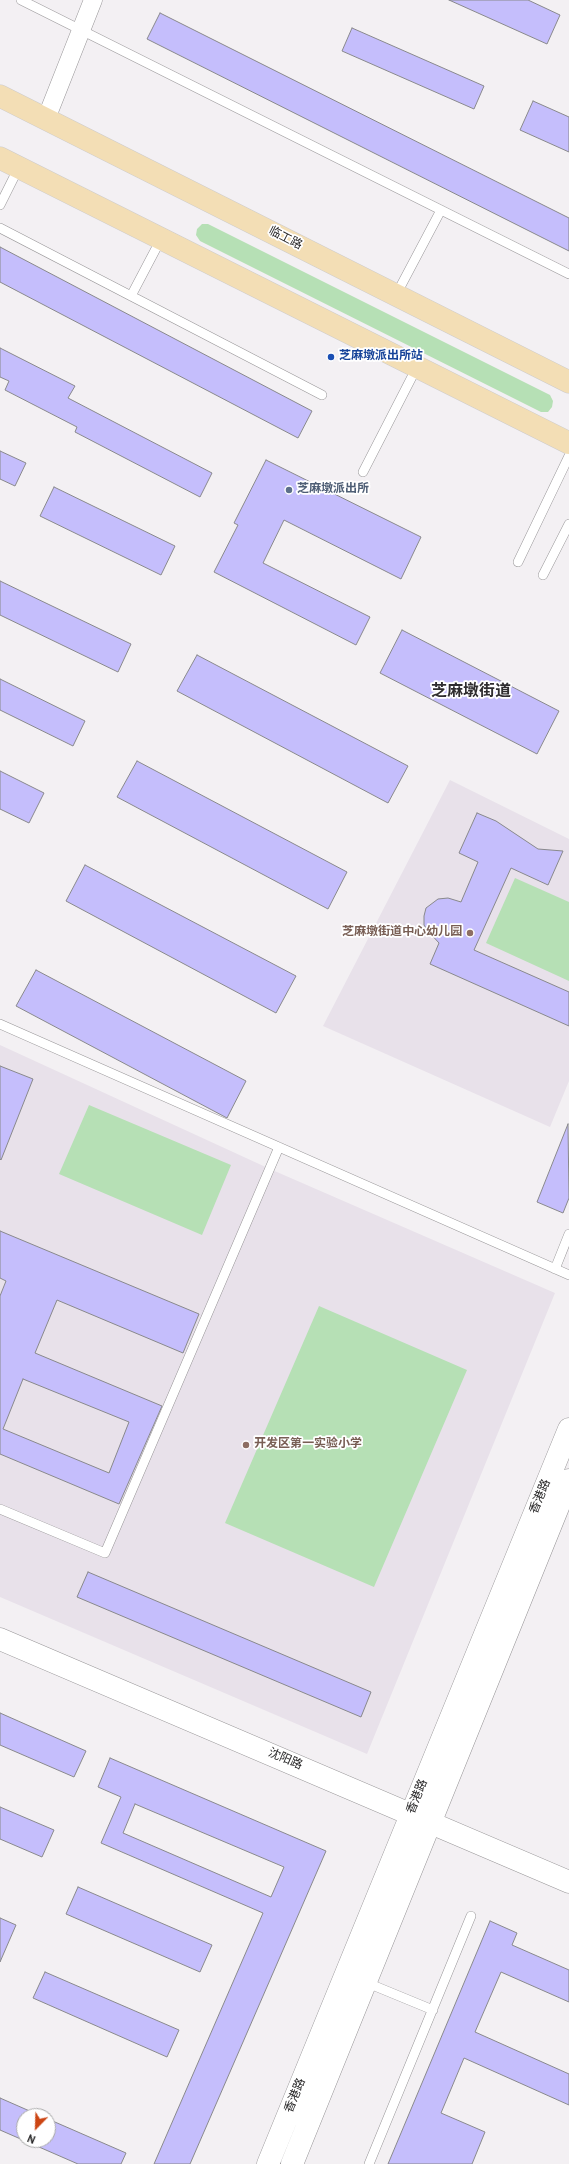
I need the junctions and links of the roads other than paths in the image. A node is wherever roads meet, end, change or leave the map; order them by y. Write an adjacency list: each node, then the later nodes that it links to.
1 (21, 0): 3 (lane)
2 (93, 0): 3 (street)
3 (81, 30): 5 (street); 10 (lane)
4 (0, 96): 5 (main road, 临工路)
5 (46, 120): 14 (main road, 临工路)
6 (0, 158): 7 (main road)
7 (19, 167): 8 (lane); 12 (main road)
8 (2, 194): 9 (lane)
9 (0, 205)
10 (440, 210): 13 (lane); 14 (lane)
11 (0, 228): 15 (lane)
12 (161, 238): 15 (lane); 16 (main road)
13 (569, 274)
14 (396, 295): 17 (main road, 临工路)
15 (131, 296): 18 (lane)
16 (417, 367): 19 (main road); 21 (lane)
17 (569, 382)
18 (322, 395)
19 (569, 443)
20 (569, 456): 23 (lane)
21 (363, 472)
22 (569, 524): 24 (lane)
23 (518, 562)
24 (544, 574)
25 (0, 1024): 26 (lane)
26 (279, 1147): 28 (lane); 32 (lane)
27 (569, 1234): 28 (lane)
28 (555, 1269): 29 (lane)
29 (569, 1275)
30 (569, 1429): 34 (main road, 香港路)
31 (569, 1480): 34 (main road, 香港路)
32 (0, 1509)
33 (0, 1639): 34 (main road, 沈阳路)
34 (421, 1818): 35 (main road, 沈阳路); 37 (main road, 香港路); 39 (main road, 香港路)
35 (569, 1882)
36 (471, 1916): 38 (lane)
37 (365, 1982): 38 (lane); 40 (main road, 香港路)
38 (433, 2010): 41 (lane)
39 (268, 2164)
40 (292, 2164)
41 (369, 2164)

